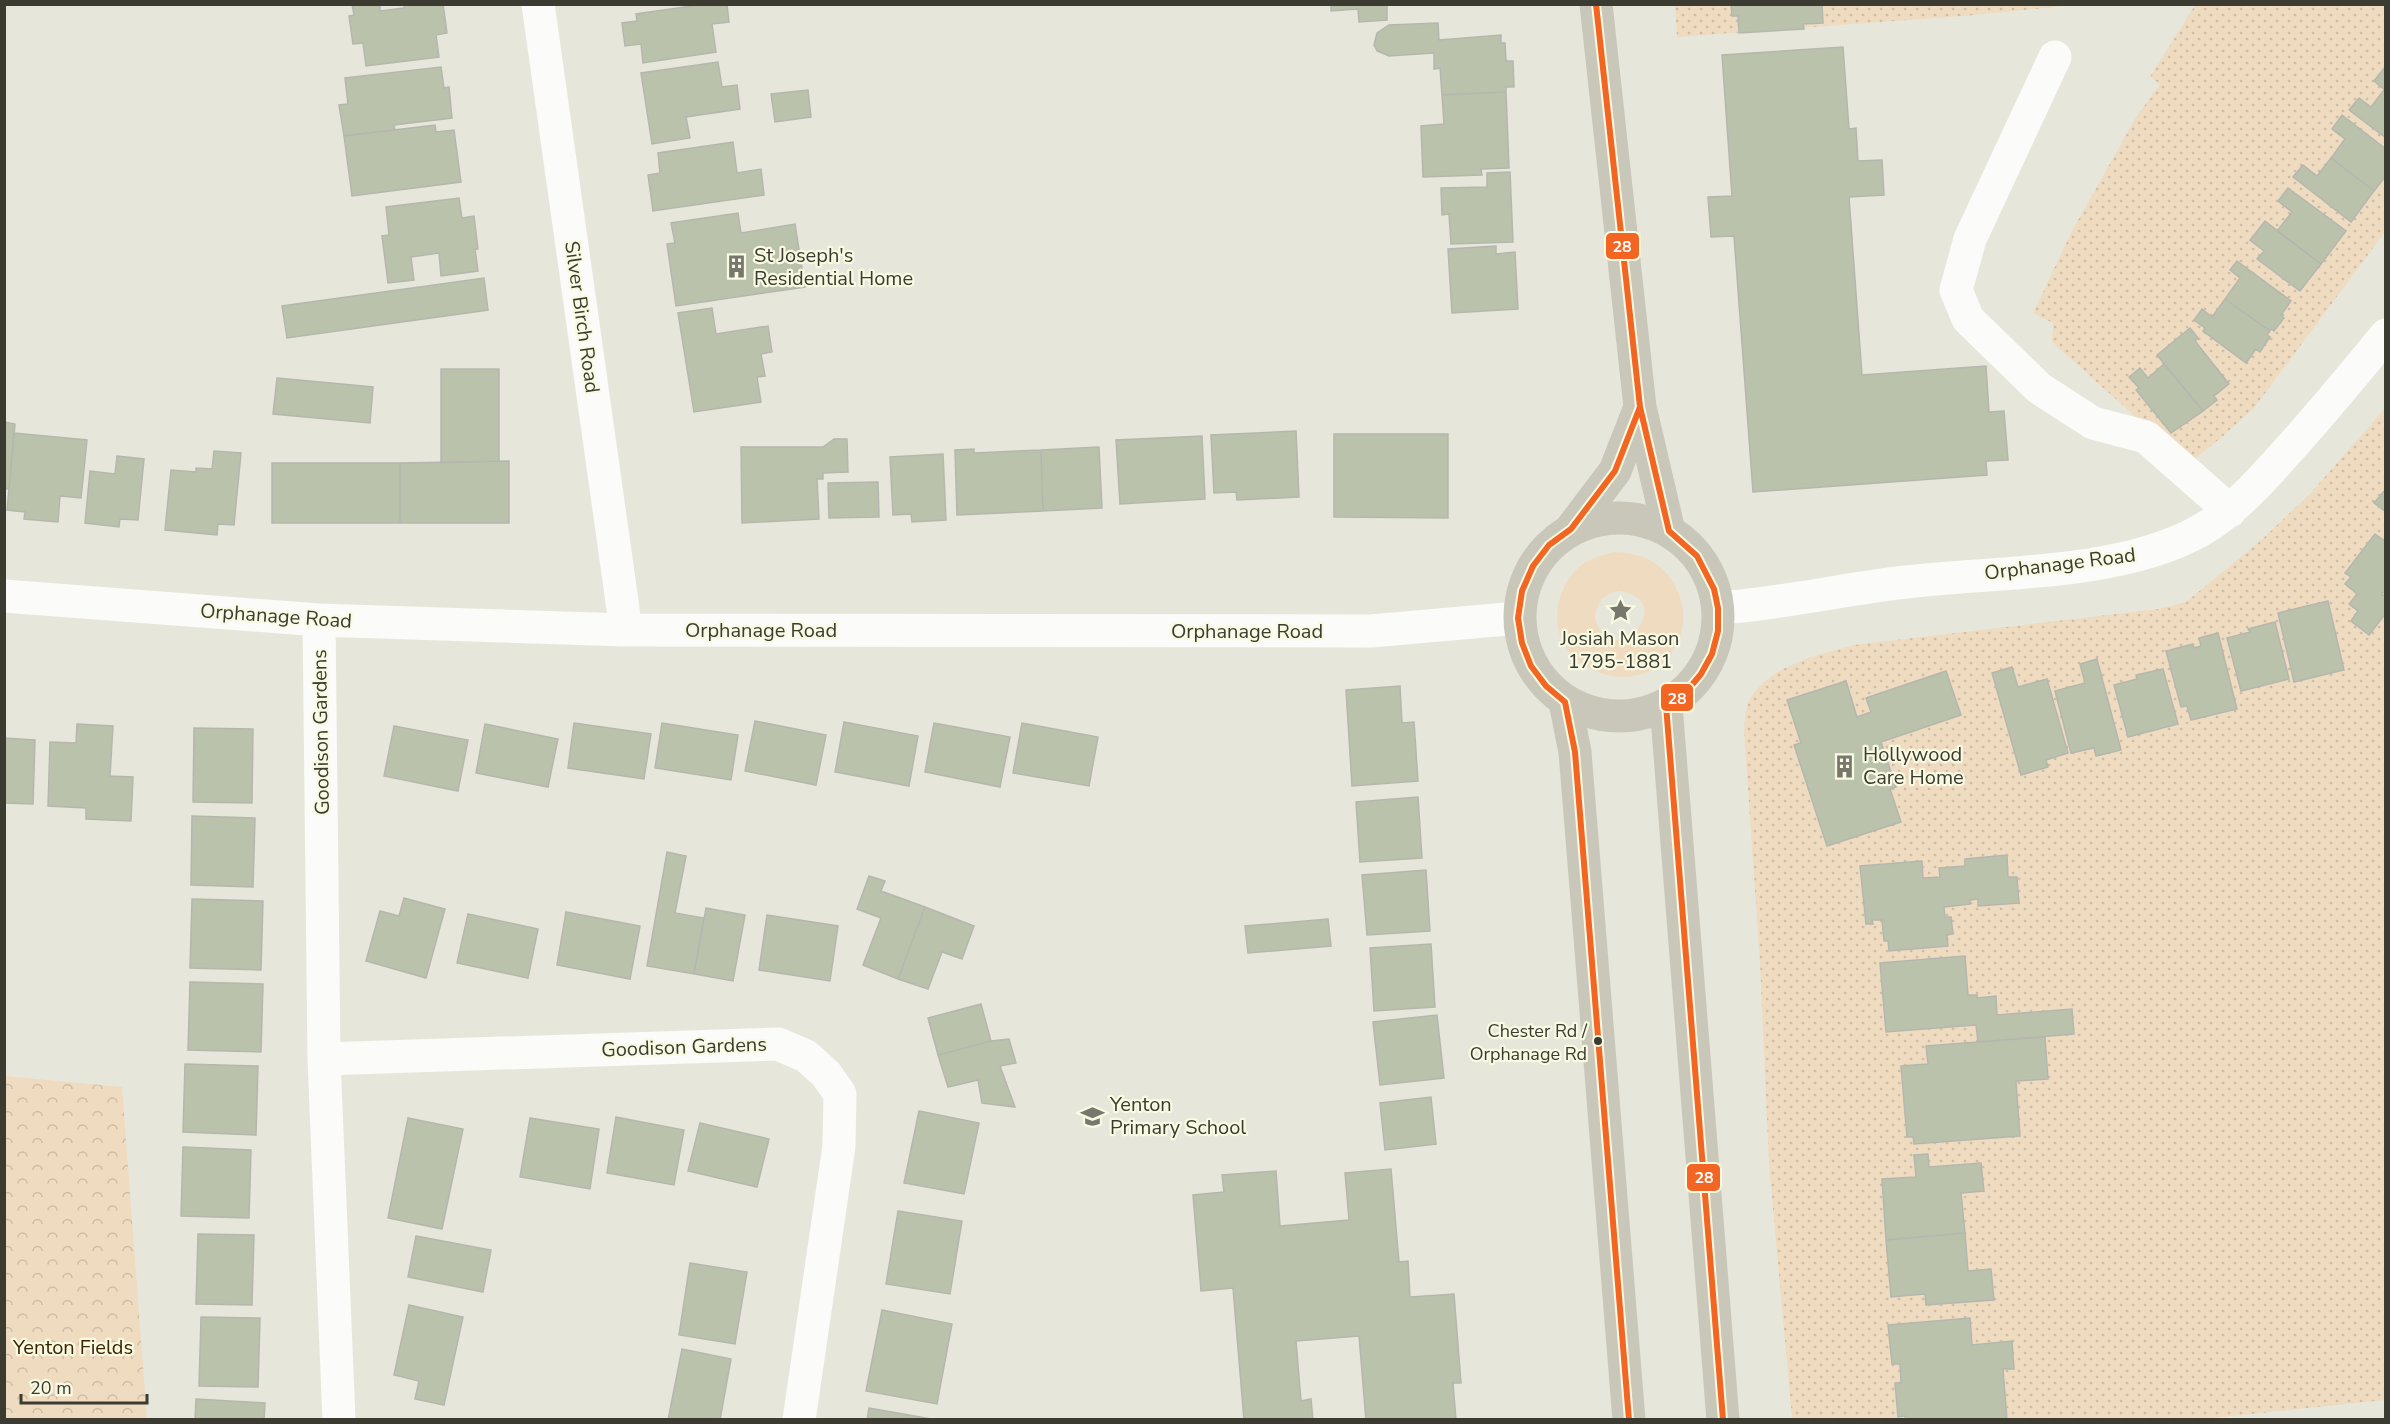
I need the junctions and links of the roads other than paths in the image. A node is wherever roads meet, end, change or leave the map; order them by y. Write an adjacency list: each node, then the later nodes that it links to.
1 (537, 4): 13 (street, Silver Birch Road)
2 (1596, 4): 5 (highway)
3 (2055, 57): 6 (street)
4 (2385, 335): 6 (street, Orphanage Road)
5 (1640, 407): 7 (highway); 8 (highway)
6 (2230, 511): 10 (street, Orphanage Road)
7 (1571, 529): 8 (highway); 11 (highway)
8 (1670, 531): 10 (highway)
9 (4, 596): 12 (street, Orphanage Road)
10 (1718, 608): 15 (highway)
11 (1518, 618): 13 (street, Orphanage Road); 14 (highway)
12 (319, 620): 13 (street, Orphanage Road); 16 (street, Goodison Gardens)
13 (626, 630)
14 (1565, 702): 15 (highway); 19 (highway)
15 (1666, 705): 20 (highway)
16 (324, 1059): 17 (street, Goodison Gardens); 18 (street, Goodison Gardens)
17 (339, 1419)
18 (799, 1419)
19 (1629, 1419)
20 (1723, 1419)

